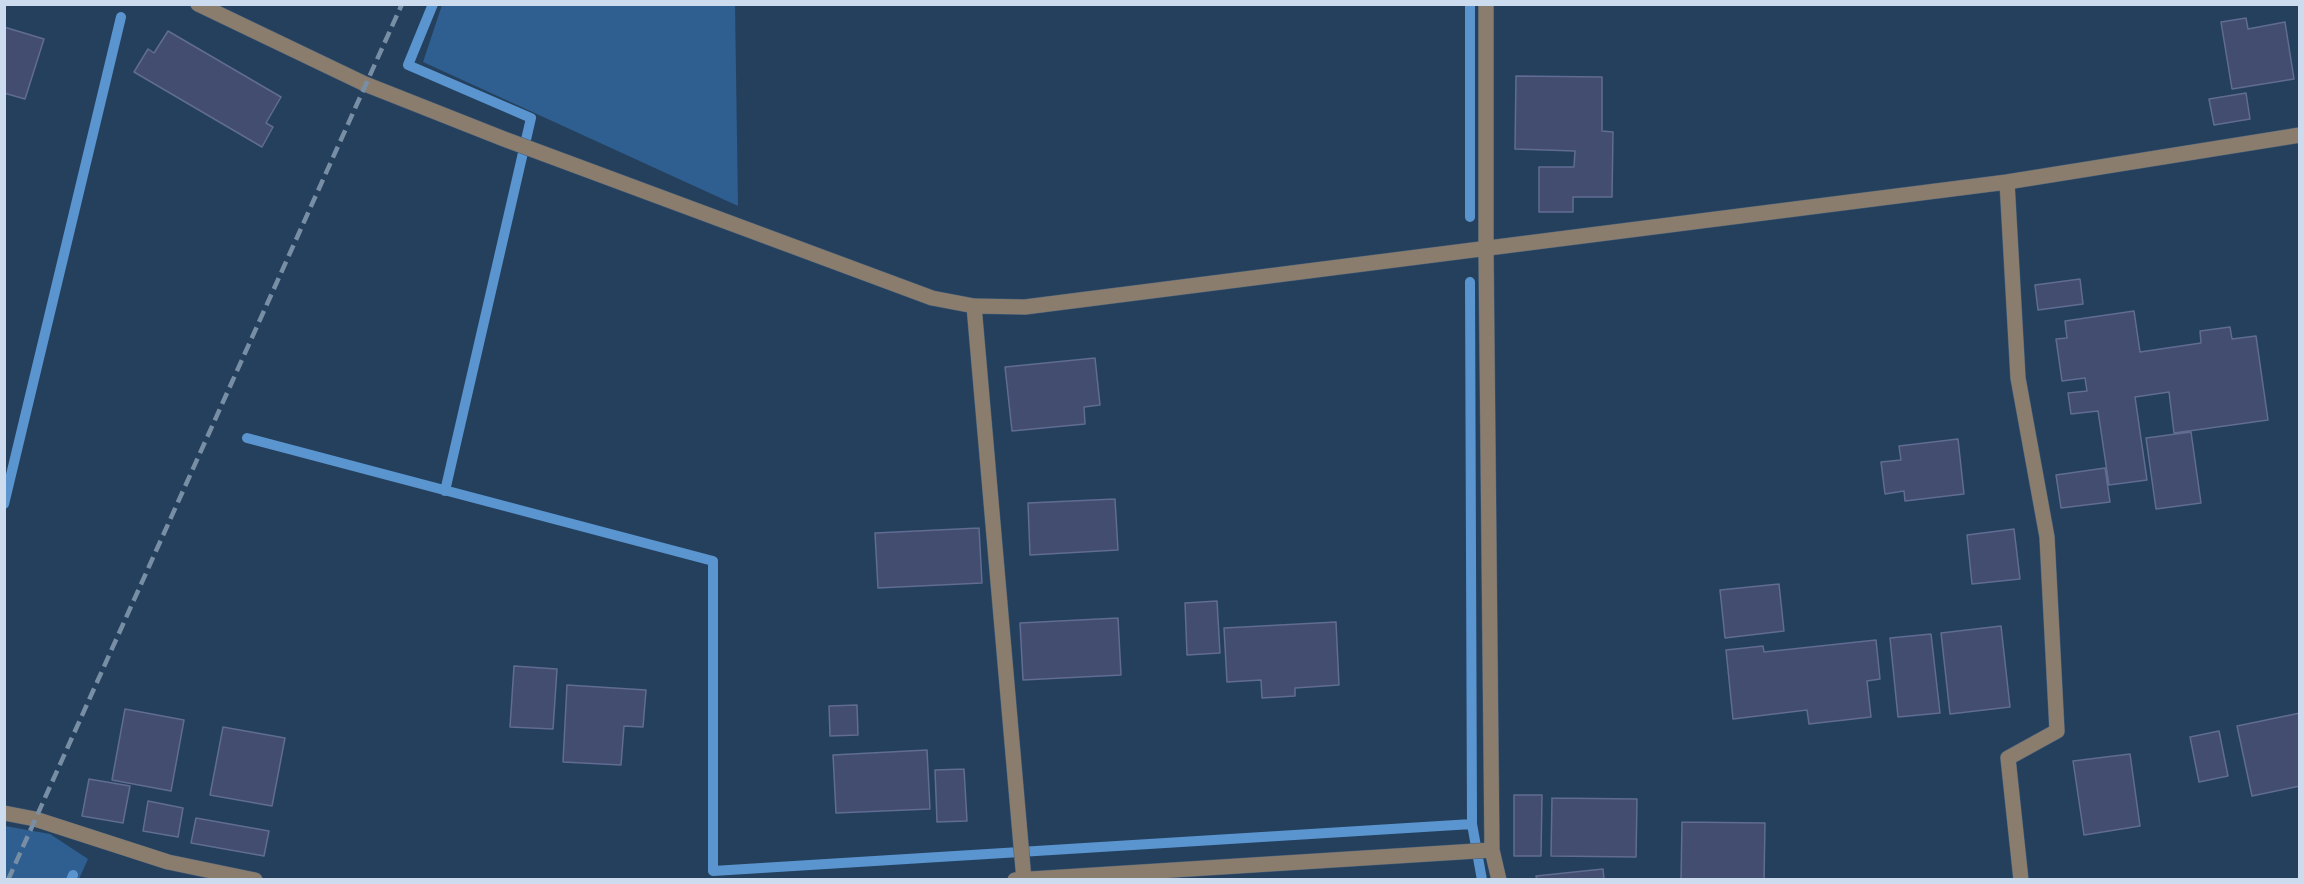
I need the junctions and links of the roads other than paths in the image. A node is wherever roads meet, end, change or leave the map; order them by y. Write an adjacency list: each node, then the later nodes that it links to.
1 (198, 4): 6 (street)
2 (1486, 4): 5 (street)
3 (2300, 135): 4 (street)
4 (2007, 182): 5 (street); 12 (street)
5 (1486, 248): 6 (street); 8 (street)
6 (974, 306): 9 (street)
7 (4, 813): 10 (street)
8 (1492, 850): 9 (street); 11 (street)
9 (1022, 876)
10 (255, 879)
11 (1499, 879)
12 (2021, 879)

